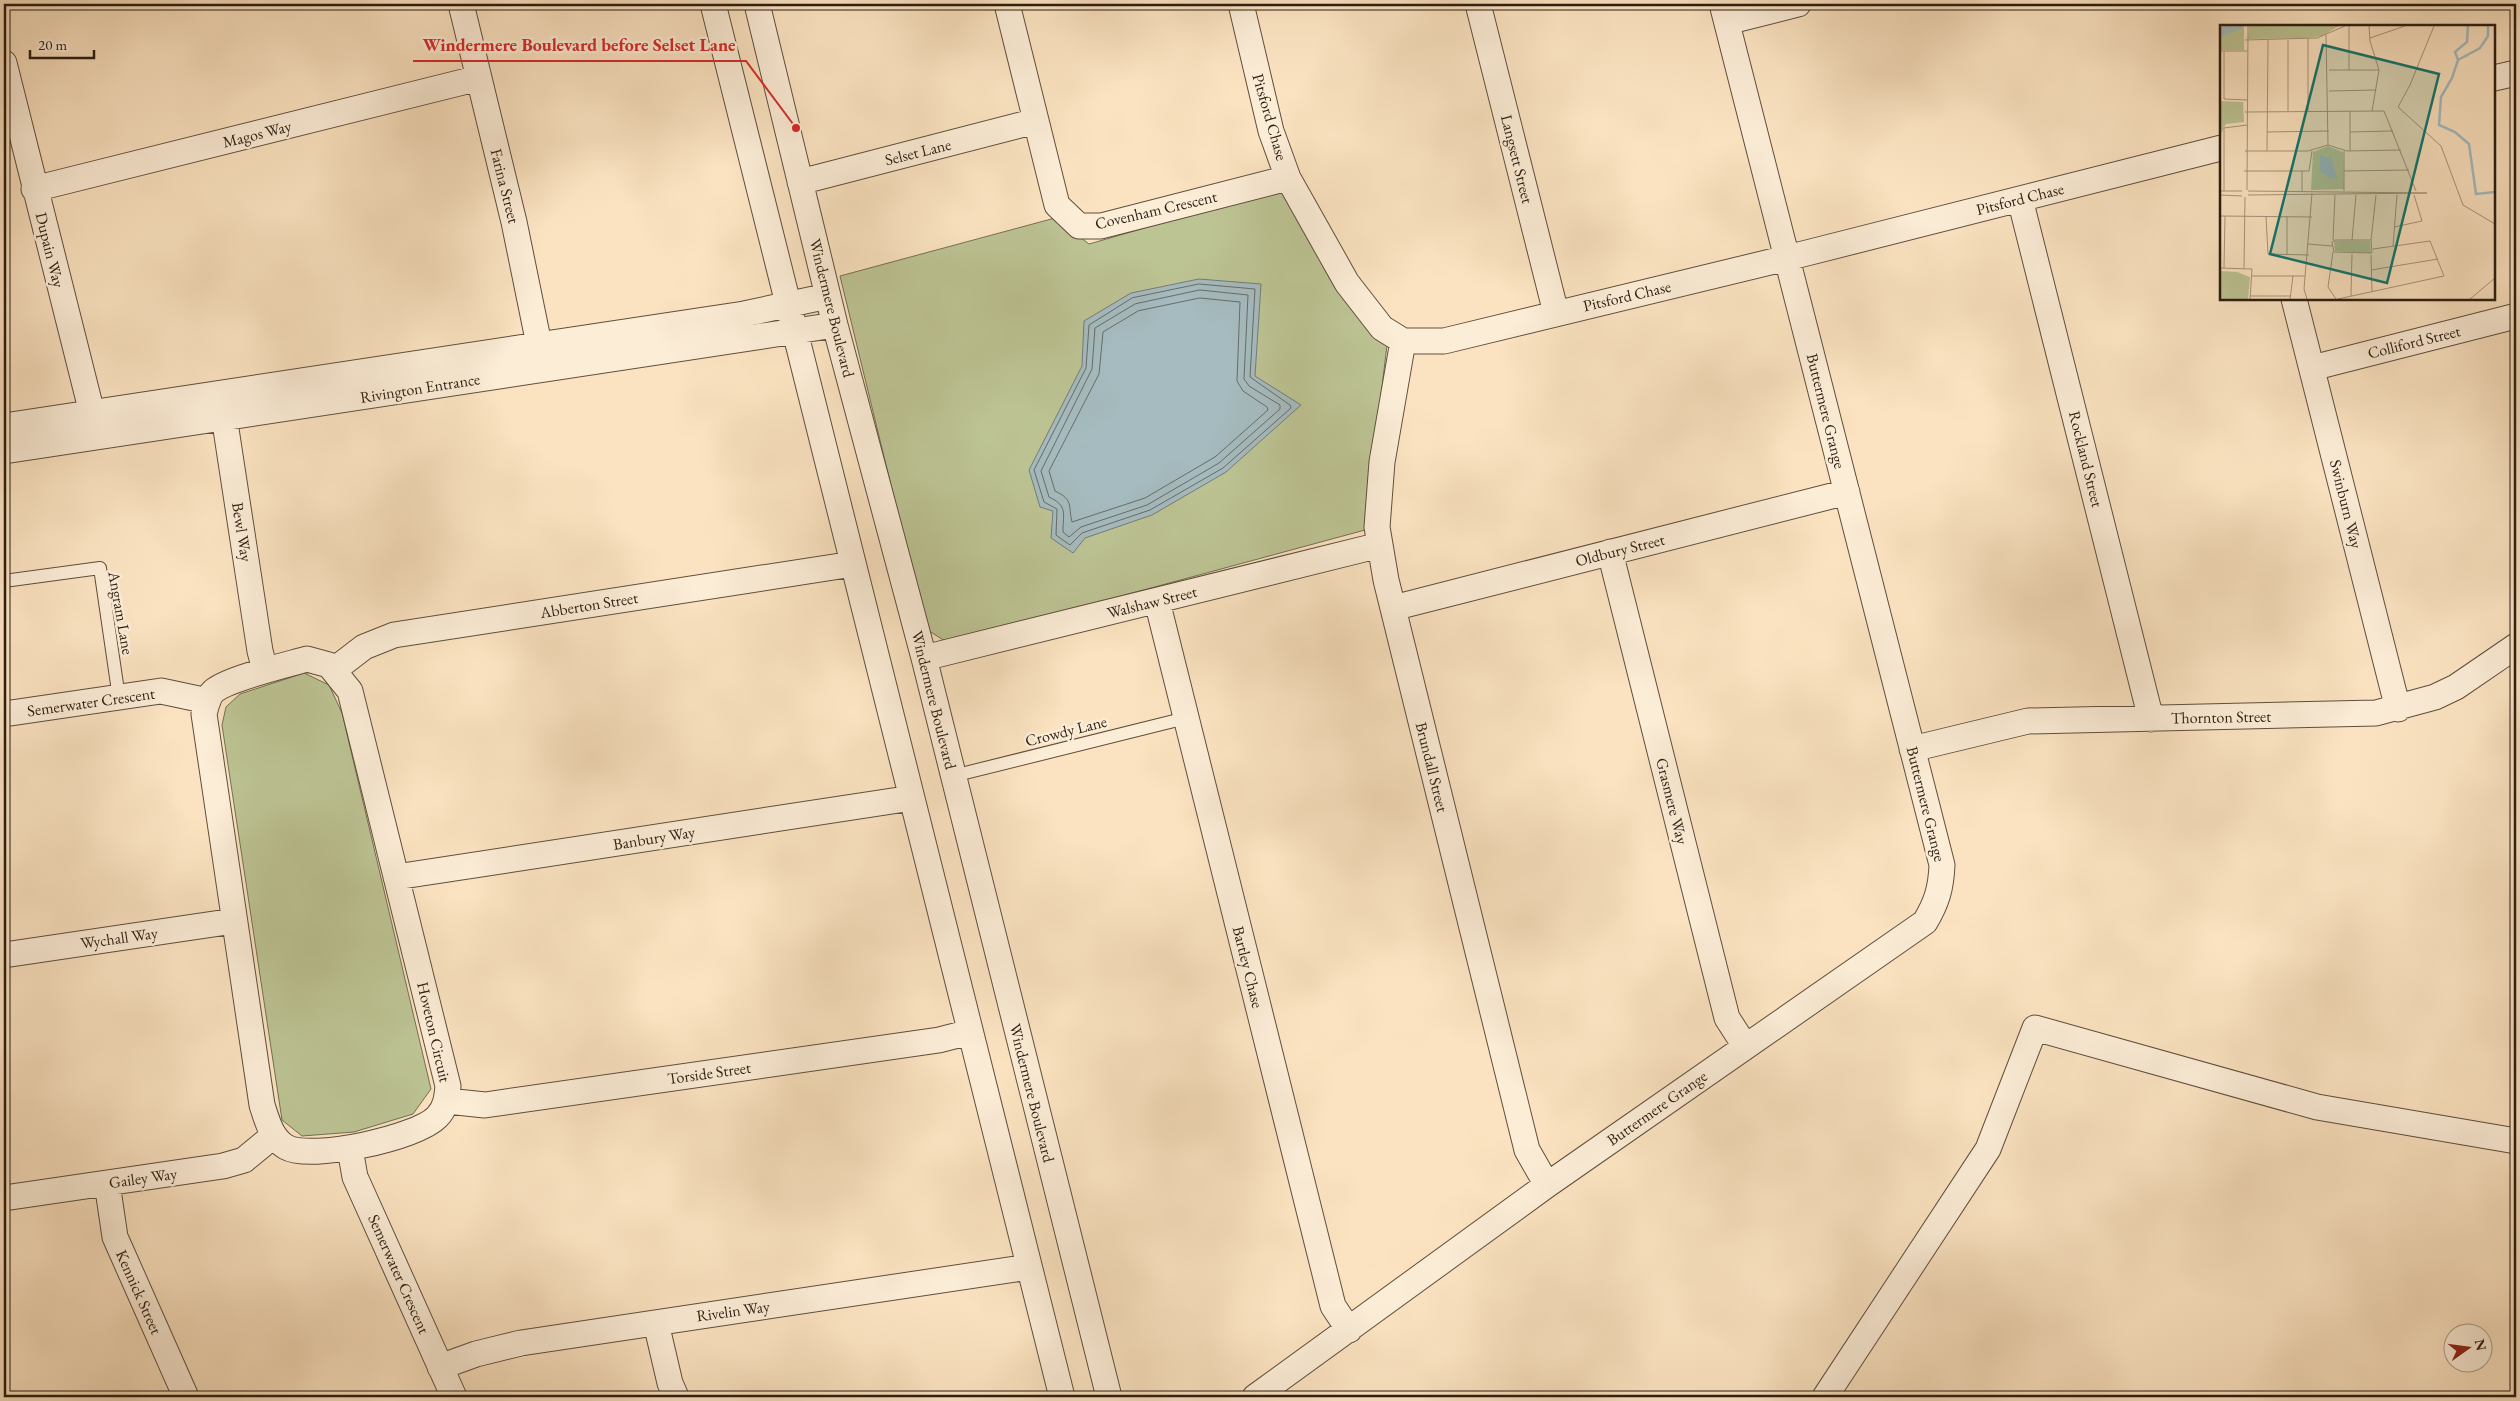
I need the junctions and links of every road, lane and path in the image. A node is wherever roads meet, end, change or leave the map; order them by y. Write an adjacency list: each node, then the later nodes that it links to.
1 (461, 4): 11 (street, Farina Street)
2 (713, 4): 22 (street)
3 (757, 4): 16 (street, Windermere Boulevard)
4 (1007, 4): 13 (street, Covenham Crescent)
5 (1241, 4): 15 (street, Pitsford Chase)
6 (1478, 4): 23 (street, Langsett Street)
7 (1798, 4): 8 (street)
8 (1725, 13): 19 (street, Buttermere Grange)
9 (4, 62): 17 (street, Dupain Way)
10 (2516, 73): 12 (street)
11 (479, 78): 17 (street, Magos Way); 28 (street, Farina Street)
12 (2495, 78)
13 (1036, 121): 15 (street, Covenham Crescent); 16 (street, Selset Lane)
14 (2220, 148): 18 (street, Pitsford Chase)
15 (1288, 178): 27 (street, Pitsford Chase)
16 (800, 182): 20 (street, Windermere Boulevard)
17 (34, 189): 32 (street, Dupain Way)
18 (2020, 199): 19 (street, Pitsford Chase); 53 (street, Rockland Street)
19 (1787, 258): 23 (street, Pitsford Chase); 37 (street, Buttermere Grange)
20 (828, 296): 22 (street, Rivington Entrance); 25 (street, Windermere Boulevard)
21 (2294, 300): 29 (street, Swinburn Way)
22 (788, 304): 26 (street); 28 (street, Rivington Entrance)
23 (1556, 313): 27 (street, Pitsford Chase)
24 (2516, 316): 29 (street, Colliford Street)
25 (835, 324): 26 (street, Rivington Entrance); 45 (street, Windermere Boulevard)
26 (795, 332): 30 (street, Rivington Entrance); 40 (street)
27 (1404, 341): 38 (street, Brundall Street)
28 (539, 344): 30 (street, Farina Street); 31 (street, Rivington Entrance)
29 (2312, 368): 50 (street, Swinburn Way)
30 (544, 370): 33 (street, Rivington Entrance)
31 (221, 393): 32 (street, Rivington Entrance); 33 (street, Bewl Way)
32 (92, 413): 34 (street, Rivington Entrance); 35 (street, Dupain Way)
33 (225, 418): 35 (street, Rivington Entrance); 46 (street, Bewl Way)
34 (4, 426)
35 (98, 438): 36 (street, Rivington Entrance)
36 (4, 451)
37 (1847, 492): 39 (street, Oldbury Street); 54 (street, Buttermere Grange)
38 (1380, 545): 42 (street, Walshaw Street); 43 (street, Brundall Street)
39 (1610, 552): 43 (street, Oldbury Street); 61 (street, Grasmere Way)
40 (853, 564): 47 (street, Abberton Street); 56 (street)
41 (4, 582): 48 (lane, Angram Lane)
42 (1157, 601): 45 (street, Walshaw Street); 52 (street, Bartley Chase)
43 (1393, 608): 67 (street, Brundall Street)
44 (2516, 646): 50 (street, Thornton Street)
45 (924, 658): 55 (street, Windermere Boulevard)
46 (265, 670): 47 (street, Hoveton Circuit); 49 (street, Hoveton Circuit)
47 (334, 670): 57 (street, Hoveton Circuit)
48 (119, 698): 49 (street, Semerwater Crescent); 51 (street, Semerwater Crescent)
49 (208, 701): 58 (street)
50 (2398, 709): 53 (street, Thornton Street)
51 (4, 714)
52 (1186, 718): 55 (lane, Crowdy Lane); 71 (street, Bartley Chase)
53 (2151, 718): 54 (street, Thornton Street)
54 (1912, 749): 61 (street, Buttermere Grange)
55 (953, 776): 77 (street, Windermere Boulevard)
56 (912, 798): 57 (street, Banbury Way); 60 (street)
57 (396, 877): 62 (street, Hoveton Circuit)
58 (234, 922): 59 (street, Wychall Way); 63 (street)
59 (4, 955)
60 (970, 1032): 62 (street, Torside Street); 69 (street)
61 (1745, 1046): 67 (street, Buttermere Grange)
62 (447, 1101): 65 (street, Hoveton Circuit)
63 (273, 1136): 65 (street, Hoveton Circuit); 66 (street, Gailey Way)
64 (2516, 1141): 79 (street)
65 (350, 1149): 72 (street, Semerwater Crescent)
66 (107, 1183): 68 (street, Gailey Way); 73 (street, Kennick Street)
67 (1547, 1185): 71 (street, Buttermere Grange)
68 (4, 1198)
69 (1029, 1268): 70 (street, Rivelin Way); 76 (street)
70 (656, 1323): 72 (street, Rivelin Way); 75 (street)
71 (1349, 1330): 78 (street, Buttermere Grange)
72 (440, 1367): 74 (street, Semerwater Crescent)
73 (186, 1397)
74 (454, 1397)
75 (676, 1397)
76 (1062, 1397)
77 (1108, 1397)
78 (1255, 1397)
79 (1825, 1397)

